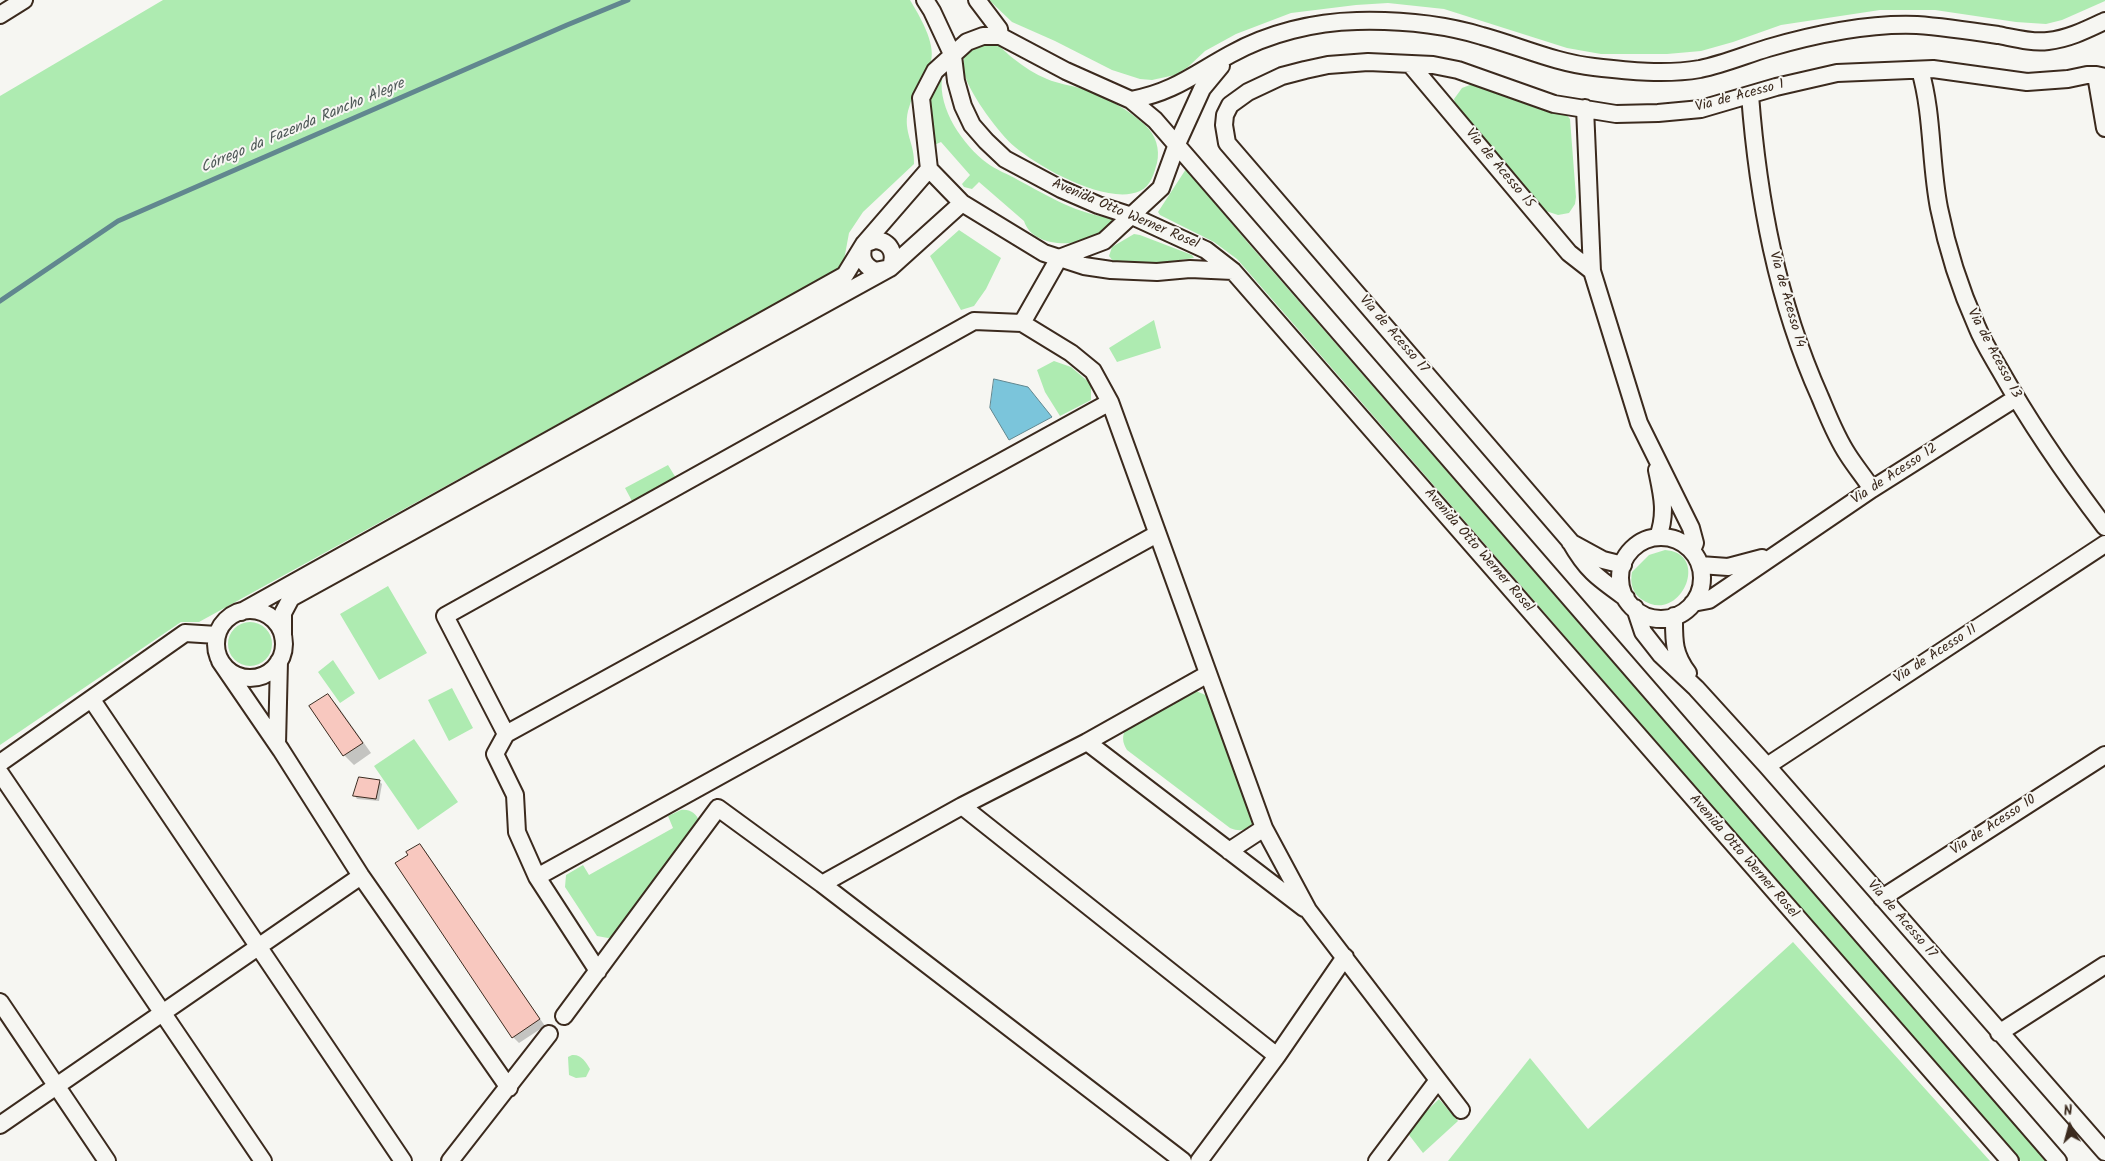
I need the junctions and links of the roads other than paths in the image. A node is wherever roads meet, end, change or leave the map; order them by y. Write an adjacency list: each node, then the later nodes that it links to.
1 (24, 0): 4 (street)
2 (925, 0): 8 (street, Avenida Otto Werner Rosel)
3 (977, 0): 6 (street)
4 (0, 16)
5 (2105, 21): 7 (street)
6 (1000, 36): 8 (street); 13 (street)
7 (1233, 53): 13 (street); 17 (street)
8 (953, 56): 18 (street); 20 (street, Avenida Otto Werner Rosel)
9 (1410, 64): 14 (street, Via de Acesso 1); 15 (street, Via de Acesso 1); 25 (street, Via de Acesso 15)
10 (1920, 70): 11 (street, Via de Acesso 1); 12 (street, Via de Acesso 1); 27 (street, Via de Acesso 13)
11 (2101, 76): 16 (street)
12 (1750, 95): 14 (street, Via de Acesso 1); 30 (street, Via de Acesso 14)
13 (1131, 100): 17 (street)
14 (1585, 108): 25 (street)
15 (1224, 126): 34 (street, Via de Acesso 17)
16 (2105, 128)
17 (1177, 144): 20 (street); 92 (street)
18 (929, 169): 19 (street); 21 (street)
19 (962, 203): 22 (street); 23 (street)
20 (1132, 216): 22 (street); 24 (street, Avenida Otto Werner Rosel)
21 (864, 244): 23 (street); 42 (street)
22 (1059, 258): 24 (street); 26 (street)
23 (890, 268): 45 (street)
24 (1233, 271): 91 (street, Avenida Otto Werner Rosel)
25 (1592, 271): 29 (street)
26 (1022, 323): 28 (street); 51 (street)
27 (2016, 398): 30 (street, Via de Acesso 12); 31 (street, Via de Acesso 13)
28 (1110, 402): 32 (street); 51 (street)
29 (1655, 456): 33 (street); 36 (street)
30 (1872, 489): 37 (street, Via de Acesso 12)
31 (2105, 527)
32 (1157, 534): 48 (street); 58 (street)
33 (1658, 537): 36 (street); 38 (street)
34 (1570, 541): 38 (street, Via de Acesso 17); 40 (street, Via de Acesso 17)
35 (2105, 544): 56 (street, Via de Acesso 11)
36 (1692, 550): 39 (street)
37 (1776, 553): 39 (street, Via de Acesso 12); 41 (street, Via de Acesso 12)
38 (1622, 565): 40 (street)
39 (1700, 565): 41 (street)
40 (1630, 603): 43 (street); 49 (street, Via de Acesso 17)
41 (1694, 603): 43 (street)
42 (241, 612): 44 (street); 45 (street)
43 (1674, 616): 49 (street, Via de Acesso 17)
44 (217, 635): 47 (street); 50 (street)
45 (283, 637): 46 (street)
46 (279, 661): 47 (street); 53 (street)
47 (220, 662): 53 (street)
48 (1208, 674): 52 (street); 61 (street)
49 (1696, 688): 56 (street, Via de Acesso 17)
50 (92, 700): 55 (street); 68 (street)
51 (506, 734): 64 (street)
52 (1087, 742): 59 (street); 62 (street)
53 (277, 744): 63 (street)
54 (2105, 755): 66 (street, Via de Acesso 10)
55 (0, 763)
56 (1767, 766): 66 (street, Via de Acesso 17)
57 (0, 773): 73 (street)
58 (697, 790): 60 (street); 64 (street)
59 (962, 806): 65 (street); 77 (street)
60 (718, 808): 65 (street); 71 (street)
61 (1264, 828): 62 (street); 67 (street)
62 (1229, 851): 67 (street)
63 (361, 876): 68 (street); 80 (street)
64 (537, 877): 71 (street)
65 (822, 884): 88 (street)
66 (1882, 898): 75 (street, Via de Acesso 17)
67 (1308, 910): 69 (street)
68 (259, 947): 73 (street); 86 (street)
69 (1345, 957): 77 (street); 78 (street)
70 (2105, 965): 75 (street)
71 (598, 971): 74 (street)
72 (0, 1002): 79 (street)
73 (163, 1013): 79 (street); 85 (street)
74 (564, 1016)
75 (1999, 1033): 83 (street, Via de Acesso 17)
76 (549, 1034): 80 (street)
77 (1276, 1056): 89 (street)
78 (1438, 1080): 81 (street); 90 (street)
79 (57, 1086): 82 (street); 84 (street)
80 (509, 1088): 87 (street)
81 (1461, 1110)
82 (0, 1125)
83 (2105, 1152)
84 (107, 1161)
85 (263, 1161)
86 (403, 1161)
87 (450, 1161)
88 (1183, 1161)
89 (1199, 1161)
90 (1377, 1161)
91 (2010, 1161)
92 (2058, 1161)

